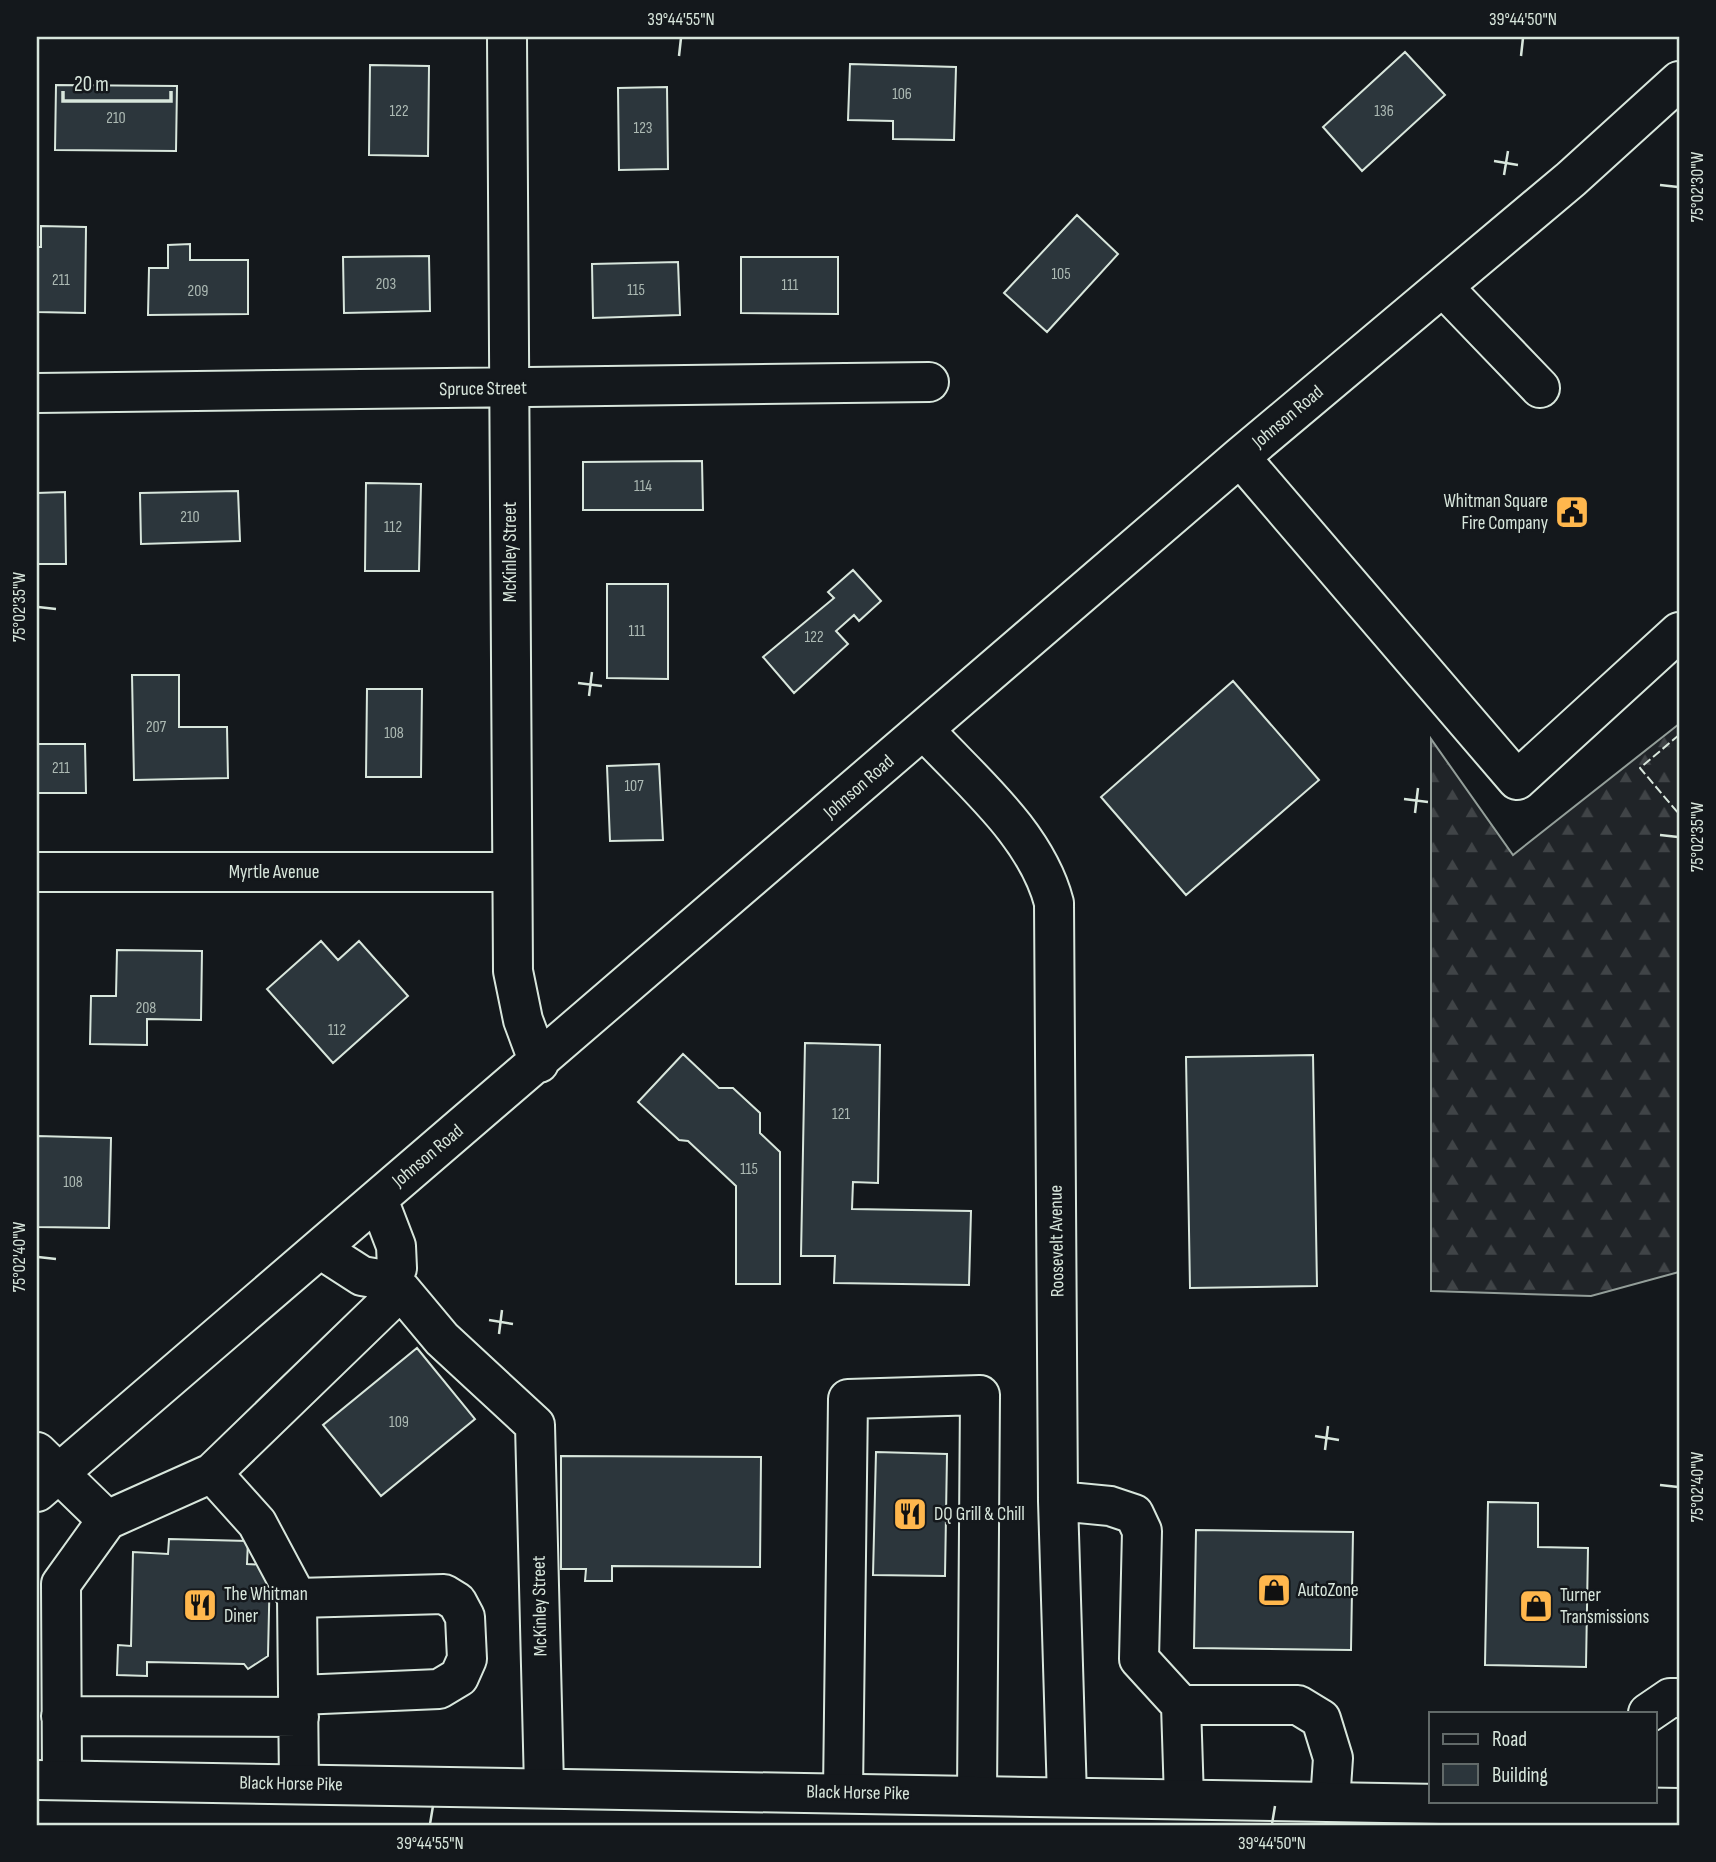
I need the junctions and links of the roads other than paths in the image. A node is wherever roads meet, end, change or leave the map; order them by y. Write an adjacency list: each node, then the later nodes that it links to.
1 (508, 37): 5 (main road, McKinley Street)
2 (1679, 81): 3 (main road, Johnson Road)
3 (1443, 287): 6 (main road); 8 (main road, Johnson Road)
4 (929, 382): 5 (main road, Spruce Street)
5 (509, 388): 7 (main road, Spruce Street); 12 (main road, McKinley Street)
6 (1540, 388)
7 (37, 393)
8 (1240, 457): 9 (main road); 10 (main road, Johnson Road)
9 (1679, 632)
10 (925, 731): 13 (main road, Johnson Road); 19 (main road, Roosevelt Avenue)
11 (37, 872): 12 (main road, Myrtle Avenue)
12 (511, 872): 13 (main road, McKinley Street)
13 (539, 1063): 14 (main road, Johnson Road)
14 (378, 1199): 15 (main road, Johnson Road); 16 (main road)
15 (320, 1249): 16 (main road); 17 (main road, Johnson Road)
16 (396, 1282): 18 (main road); 29 (main road, McKinley Street)
17 (44, 1472): 20 (main road)
18 (212, 1473): 20 (main road); 21 (main road)
19 (1058, 1501): 23 (main road); 32 (main road, Roosevelt Avenue)
20 (107, 1520): 26 (main road)
21 (298, 1598): 24 (main road); 24 (main road)
22 (1679, 1698): 25 (main road)
23 (1181, 1705): 33 (main road); 34 (main road)
24 (299, 1706): 26 (main road); 28 (main road)
25 (1649, 1712)
26 (61, 1716): 27 (main road)
27 (49, 1780): 28 (main road, Black Horse Pike)
28 (299, 1784): 29 (main road, Black Horse Pike)
29 (544, 1786): 30 (main road, Black Horse Pike)
30 (844, 1792): 31 (main road, Black Horse Pike); 31 (main road)
31 (977, 1796): 32 (main road, Black Horse Pike)
32 (1066, 1797): 33 (main road, Black Horse Pike)
33 (1184, 1799): 34 (main road, Black Horse Pike)
34 (1330, 1802): 35 (main road, Black Horse Pike)
35 (1456, 1802): 36 (main road, Black Horse Pike)
36 (1663, 1805)

